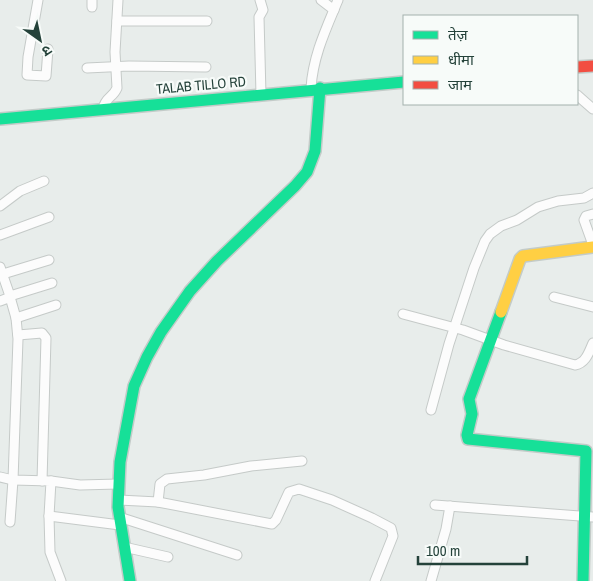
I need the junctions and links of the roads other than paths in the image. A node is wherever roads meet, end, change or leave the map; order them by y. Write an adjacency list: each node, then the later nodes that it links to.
1 (38, 0): 9 (street)
2 (118, 0): 7 (street)
3 (260, 0): 15 (street)
4 (321, 0): 6 (street)
5 (338, 0): 6 (street)
6 (334, 10): 14 (street)
7 (121, 21): 8 (street); 10 (street)
8 (207, 21)
9 (48, 49)
10 (122, 66): 11 (street); 12 (street); 17 (street)
11 (206, 67)
12 (87, 68)
13 (403, 82): 14 (street, TALAB TILLO RD)
14 (315, 88): 15 (street, TALAB TILLO RD); 47 (street)
15 (261, 94): 17 (street, TALAB TILLO RD)
16 (578, 96): 18 (street)
17 (103, 109): 19 (street, TALAB TILLO RD)
18 (593, 109)
19 (0, 119)
20 (44, 181): 22 (street)
21 (593, 193): 37 (street)
22 (2, 201)
23 (593, 214): 26 (street)
24 (49, 217): 25 (street)
25 (0, 235)
26 (593, 246): 39 (street)
27 (49, 260): 28 (street)
28 (1, 271): 30 (street)
29 (52, 283): 30 (street)
30 (10, 296): 32 (street); 36 (street)
31 (554, 297): 34 (street)
32 (0, 301)
33 (56, 305): 36 (street)
34 (593, 307)
35 (403, 314): 37 (street)
36 (16, 318): 38 (street)
37 (459, 329): 39 (street); 42 (street)
38 (18, 334): 45 (street); 46 (street)
39 (491, 340): 41 (street); 53 (street)
40 (593, 343): 41 (street)
41 (590, 357)
42 (431, 410)
43 (302, 461): 49 (street)
44 (0, 477): 45 (street)
45 (13, 480): 46 (street); 55 (street)
46 (47, 481): 47 (street); 52 (street)
47 (118, 484): 48 (street)
48 (119, 500): 49 (street); 54 (street)
49 (158, 502): 61 (street)
50 (435, 505): 51 (street)
51 (450, 506): 53 (street); 62 (street)
52 (48, 516): 54 (street); 59 (street)
53 (589, 516): 63 (street)
54 (119, 521): 56 (street); 57 (street)
55 (10, 522)
56 (124, 546): 58 (street); 60 (street)
57 (238, 555)
58 (168, 557)
59 (61, 581)
60 (130, 581)
61 (376, 581)
62 (430, 581)
63 (583, 581)

